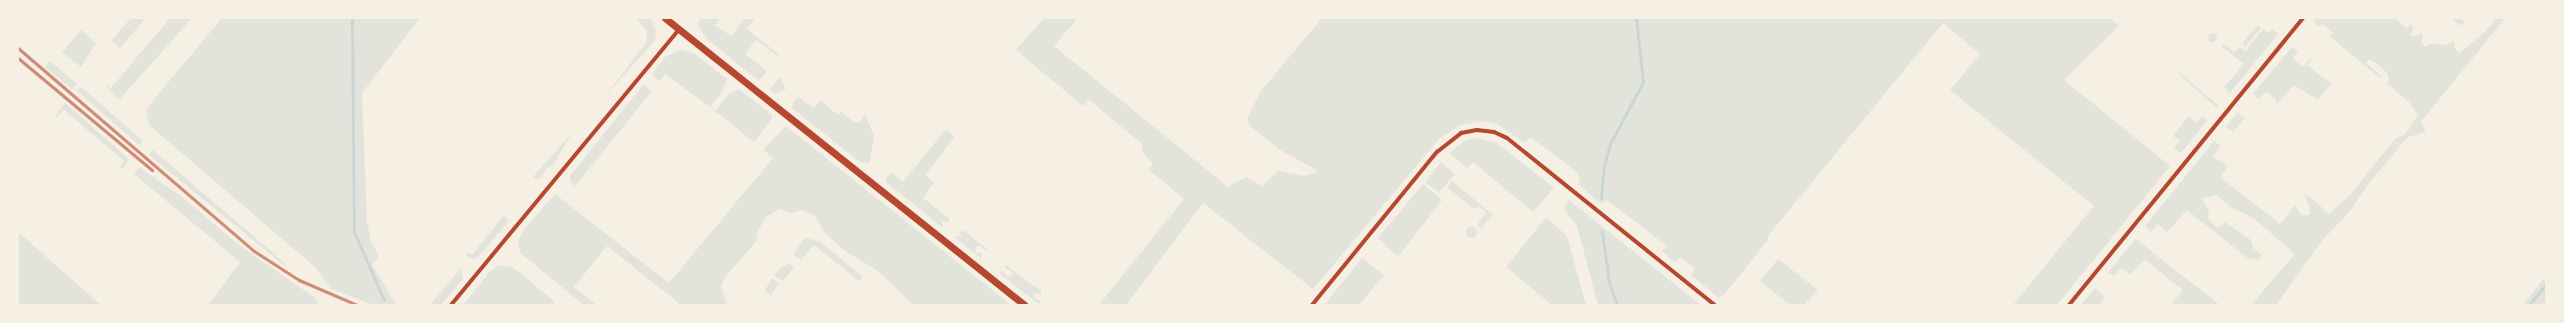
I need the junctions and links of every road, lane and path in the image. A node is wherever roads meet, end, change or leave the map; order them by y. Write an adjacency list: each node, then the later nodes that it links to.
1 (665, 18): 3 (street)
2 (2303, 18): 8 (street)
3 (678, 29): 4 (street); 5 (street)
4 (451, 305)
5 (1024, 305)
6 (1312, 305): 7 (street)
7 (1715, 305)
8 (2069, 305)

